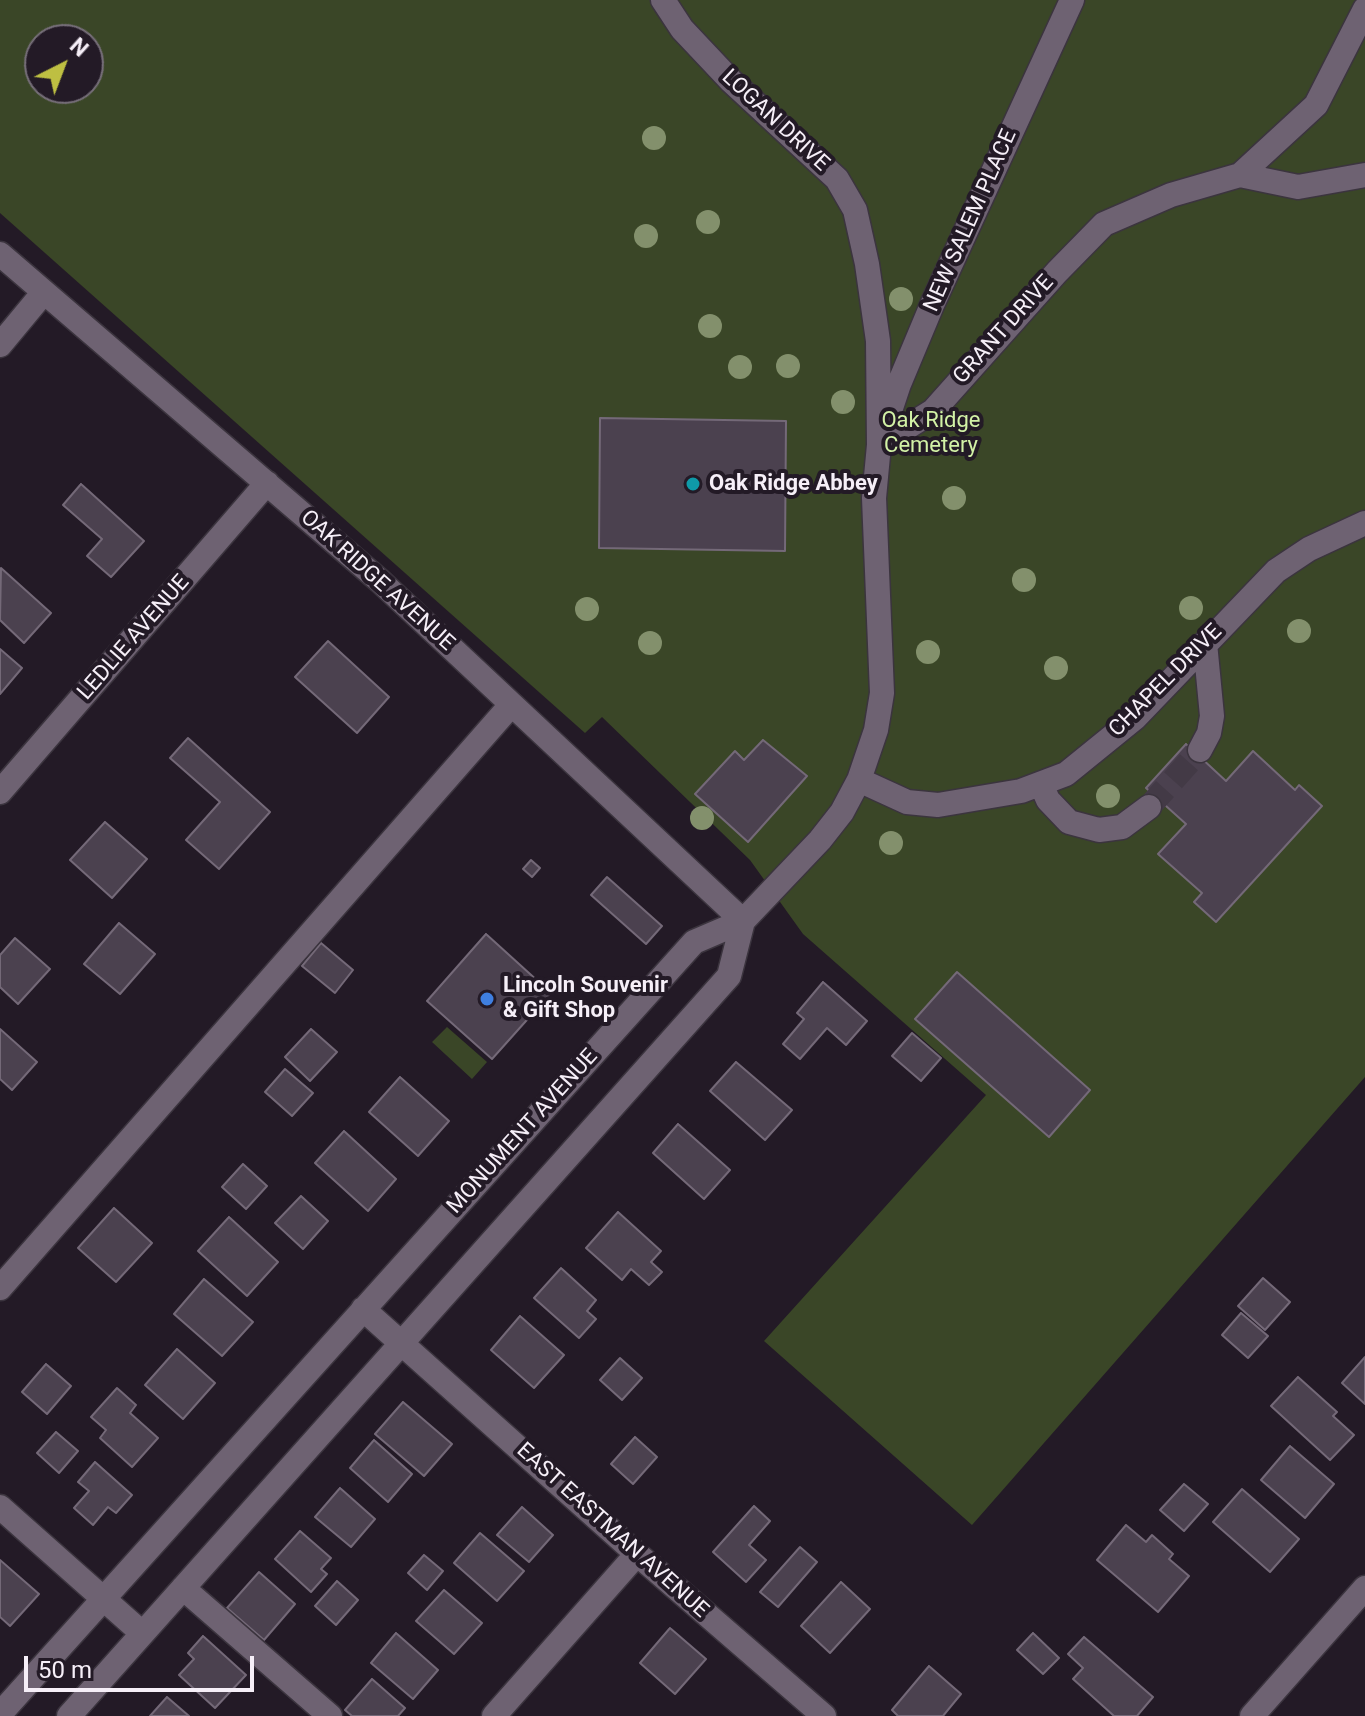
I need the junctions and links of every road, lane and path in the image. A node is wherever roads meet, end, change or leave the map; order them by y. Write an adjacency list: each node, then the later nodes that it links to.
1 (663, 0): 9 (street, LOGAN DRIVE)
2 (1072, 0): 9 (street, NEW SALEM PLACE)
3 (1365, 9): 4 (street, GRANT DRIVE)
4 (1240, 175): 5 (street); 9 (street, GRANT DRIVE)
5 (1365, 175)
6 (0, 254): 7 (street, OAK RIDGE AVENUE)
7 (44, 292): 8 (street); 10 (street, OAK RIDGE AVENUE)
8 (0, 345)
9 (879, 445): 15 (street)
10 (267, 483): 13 (street, OAK RIDGE AVENUE); 17 (street, LEDLIE AVENUE)
11 (1365, 523): 12 (street, CHAPEL DRIVE)
12 (1205, 643): 14 (street); 16 (street, CHAPEL DRIVE)
13 (511, 705): 19 (street, OAK RIDGE AVENUE); 20 (street)
14 (1200, 750)
15 (859, 780): 16 (street, CHAPEL DRIVE); 19 (street)
16 (1041, 784): 18 (street)
17 (0, 792)
18 (1149, 807)
19 (743, 921): 21 (street, MONUMENT AVENUE); 22 (street)
20 (0, 1288)
21 (363, 1309): 22 (street, EAST EASTMAN AVENUE); 27 (street, MONUMENT AVENUE)
22 (402, 1344): 24 (street, EAST EASTMAN AVENUE); 25 (street)
23 (0, 1507): 27 (street)
24 (637, 1554): 32 (street); 33 (street, EAST EASTMAN AVENUE)
25 (183, 1588): 28 (street); 31 (street)
26 (1365, 1588): 34 (street)
27 (102, 1598): 28 (street); 29 (street, MONUMENT AVENUE)
28 (142, 1633): 30 (street)
29 (0, 1714)
30 (69, 1716)
31 (330, 1716)
32 (494, 1716)
33 (824, 1716)
34 (1252, 1716)

